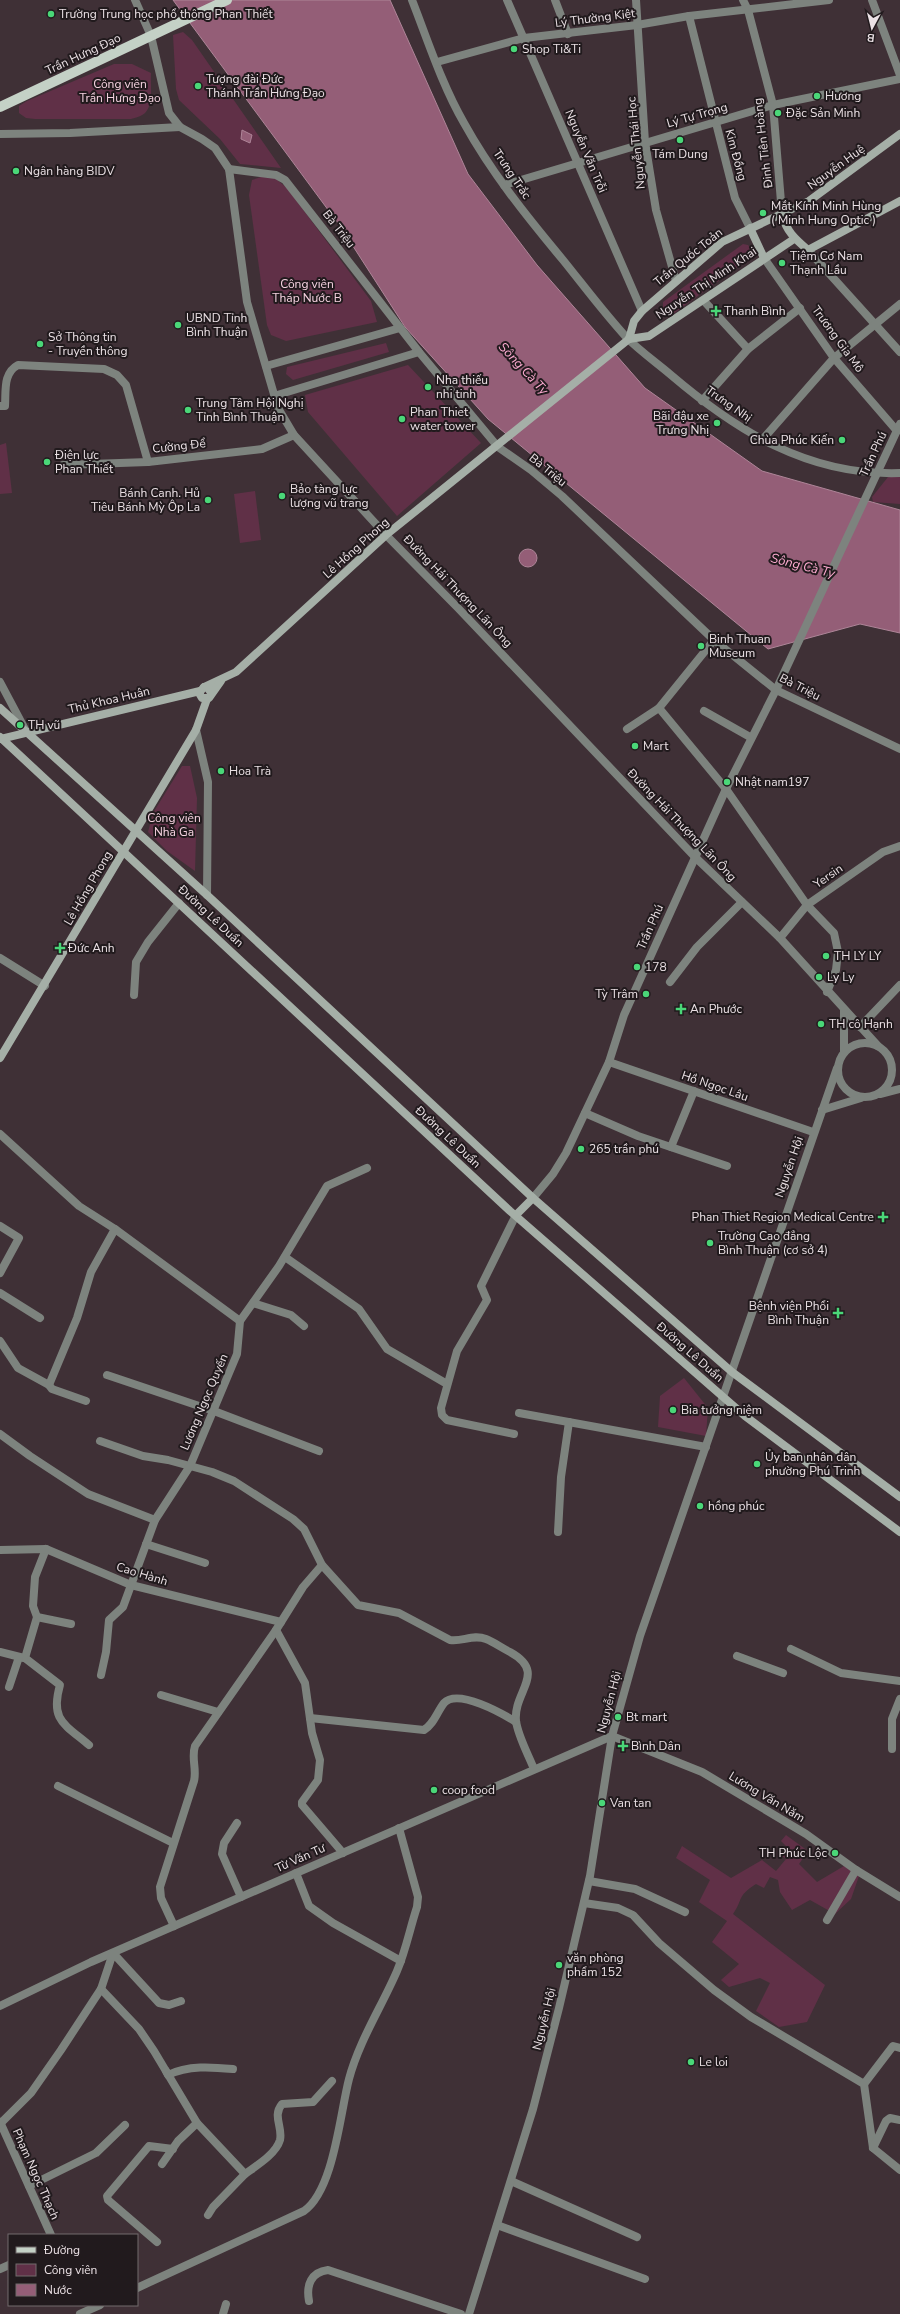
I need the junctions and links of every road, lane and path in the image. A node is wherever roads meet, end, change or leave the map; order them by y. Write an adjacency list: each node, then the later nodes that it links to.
1 (135, 0): 14 (street, Đường Hải Thượng Lãn Ông)
2 (227, 0): 14 (main road, Trần Hưng Đạo)
3 (412, 0): 16 (street, Trưng Trắc)
4 (508, 0): 15 (street, Nguyễn Văn Trỗi)
5 (555, 0): 13 (street)
6 (636, 0): 12 (street, Nguyễn Thái Học)
7 (743, 0): 10 (street, Đinh Tiên Hoàng)
8 (829, 0): 10 (street, Lý Thường Kiệt)
9 (872, 0): 17 (street)
10 (748, 10): 11 (street, Lý Thường Kiệt); 19 (street, Đinh Tiên Hoàng)
11 (689, 16): 12 (street, Lý Thường Kiệt); 21 (street, Kim Đồng)
12 (638, 25): 13 (street, Lý Thường Kiệt); 25 (street, Nguyễn Thái Học)
13 (568, 34): 15 (street, Lý Thường Kiệt)
14 (151, 36): 20 (main road, Trần Hưng Đạo); 22 (street, Đường Hải Thượng Lãn Ông)
15 (524, 38): 16 (street, Lý Thường Kiệt); 26 (street, Nguyễn Văn Trỗi)
16 (437, 62): 28 (street, Trưng Trắc)
17 (900, 75)
18 (900, 79): 19 (street, Lý Tự Trọng)
19 (773, 105): 21 (street, Lý Tự Trọng); 30 (street, Đinh Tiên Hoàng)
20 (0, 107)
21 (715, 122): 25 (street, Lý Tự Trọng); 31 (street, Kim Đồng)
22 (180, 127): 23 (street); 27 (street, Đường Hải Thượng Lãn Ông)
23 (0, 134)
24 (900, 134): 30 (main road, Nguyễn Huệ)
25 (646, 142): 26 (street, Lý Tự Trọng); 35 (street, Nguyễn Thái Học)
26 (578, 162): 28 (street, Lý Tự Trọng); 39 (street, Nguyễn Văn Trỗi)
27 (229, 169): 41 (street, Bà Triệu); 47 (street, Đường Hải Thượng Lãn Ông)
28 (504, 185): 42 (street, Trưng Trắc)
29 (900, 201): 33 (main road)
30 (782, 214): 31 (main road, Trần Quốc Toản); 32 (main road)
31 (750, 228): 34 (main road); 35 (main road, Trần Quốc Toản)
32 (794, 239): 33 (main road); 34 (main road, Nguyễn Thị Minh Khai)
33 (808, 250): 40 (street)
34 (764, 258): 36 (main road, Nguyễn Thị Minh Khai); 38 (street, Trương Gia Mô)
35 (676, 281): 39 (main road, Trần Quốc Toản)
36 (704, 301): 42 (main road, Nguyễn Thị Minh Khai); 43 (street)
37 (900, 304): 40 (street)
38 (800, 308): 43 (street); 46 (street, Trương Gia Mô)
39 (642, 311): 42 (main road, Trần Quốc Toản)
40 (874, 324): 45 (street); 46 (street)
41 (400, 328): 44 (street, Bà Triệu); 47 (street)
42 (629, 339): 49 (street, Trưng Nhị); 54 (main road, Lê Hồng Phong)
43 (748, 349): 49 (street)
44 (419, 352): 48 (street); 54 (street, Bà Triệu)
45 (900, 352)
46 (834, 358): 51 (street, Trương Gia Mô); 53 (street)
47 (266, 366): 48 (street, Đường Hải Thượng Lãn Ông)
48 (274, 396): 52 (street, Đường Hải Thượng Lãn Ông)
49 (702, 401): 53 (street, Trưng Nhị)
50 (0, 406): 55 (street)
51 (898, 428): 58 (street, Trần Phú)
52 (294, 435): 55 (street, Cường Để); 59 (street, Đường Hải Thượng Lãn Ông)
53 (762, 440): 58 (street, Trưng Nhị)
54 (498, 447): 59 (main road, Lê Hồng Phong); 60 (street, Bà Triệu)
55 (148, 462): 56 (street, Cường Để)
56 (63, 465)
57 (900, 472): 58 (street, Trưng Nhị)
58 (878, 473): 64 (street, Trần Phú)
59 (386, 535): 61 (main road, Lê Hồng Phong); 79 (street, Đường Hải Thượng Lãn Ông)
60 (714, 640): 64 (street, Bà Triệu); 67 (street)
61 (222, 679): 63 (main road, Lê Hồng Phong); 65 (main road, Lê Hồng Phong)
62 (0, 682): 71 (street)
63 (202, 689): 65 (main road); 71 (main road, Thủ Khoa Huân)
64 (776, 690): 72 (street, Trần Phú); 74 (street, Bà Triệu)
65 (209, 696): 70 (main road, Lê Hồng Phong)
66 (0, 708): 71 (main road, Đường Lê Duẩn)
67 (659, 708): 69 (street); 75 (street)
68 (704, 711): 72 (street)
69 (627, 729)
70 (196, 730): 76 (main road, Lê Hồng Phong); 80 (street)
71 (26, 732): 73 (main road, Thủ Khoa Huân); 76 (main road, Đường Lê Duẩn)
72 (750, 737): 75 (street, Trần Phú)
73 (1, 738): 78 (main road, Đường Lê Duẩn)
74 (900, 749)
75 (726, 789): 79 (street, Trần Phú); 83 (street)
76 (136, 831): 78 (main road, Lê Hồng Phong); 80 (main road, Đường Lê Duẩn)
77 (900, 846): 83 (street, Yersin)
78 (124, 851): 82 (main road, Đường Lê Duẩn); 88 (main road, Lê Hồng Phong)
79 (695, 857): 81 (street, Đường Hải Thượng Lãn Ông); 97 (street, Trần Phú)
80 (207, 895): 111 (main road, Đường Lê Duẩn)
81 (742, 902): 84 (street, Đường Hải Thượng Lãn Ông); 86 (street)
82 (179, 903): 90 (street); 112 (main road, Đường Lê Duẩn)
83 (807, 905): 84 (street, Yersin); 89 (street)
84 (780, 938): 89 (street, Đường Hải Thượng Lãn Ông)
85 (0, 958): 88 (street)
86 (670, 982)
87 (900, 985): 92 (street)
88 (45, 986): 95 (main road, Lê Hồng Phong)
89 (827, 992): 91 (street, Đường Hải Thượng Lãn Ông)
90 (134, 995)
91 (844, 1010): 92 (street, Đường Hải Thượng Lãn Ông); 94 (street)
92 (860, 1026): 93 (street, Đường Hải Thượng Lãn Ông)
93 (878, 1046): 94 (street); 96 (street)
94 (844, 1052): 98 (street)
95 (0, 1058)
96 (890, 1059): 99 (street); 102 (street)
97 (609, 1062): 101 (street, Hồ Ngọc Lâu); 105 (street, Trần Phú)
98 (837, 1068): 103 (street); 104 (street, Nguyễn Hội)
99 (900, 1068)
100 (900, 1090): 102 (street)
101 (694, 1091): 106 (street, Hồ Ngọc Lâu); 108 (street)
102 (877, 1095): 103 (street)
103 (861, 1098): 104 (street)
104 (822, 1110): 106 (street, Nguyễn Hội)
105 (585, 1113): 108 (street); 111 (street, Trần Phú)
106 (813, 1132): 123 (street, Nguyễn Hội)
107 (0, 1134): 114 (street)
108 (671, 1147): 109 (street)
109 (727, 1166)
110 (368, 1168): 115 (street)
111 (533, 1198): 112 (main road); 123 (main road, Đường Lê Duẩn)
112 (516, 1215): 125 (street); 127 (main road, Đường Lê Duẩn)
113 (0, 1226): 116 (street)
114 (115, 1229): 120 (street); 126 (street)
115 (285, 1257): 118 (street); 125 (street)
116 (0, 1273)
117 (0, 1293): 119 (street)
118 (253, 1303): 120 (street); 121 (street)
119 (40, 1318)
120 (240, 1321): 129 (street, Lương Ngọc Quyến)
121 (304, 1326)
122 (0, 1341): 126 (street)
123 (732, 1372): 127 (street, Nguyễn Hội); 138 (main road, Đường Lê Duẩn)
124 (107, 1375): 129 (street)
125 (447, 1384): 133 (street)
126 (49, 1385): 128 (street)
127 (723, 1397): 135 (street, Nguyễn Hội); 141 (main road, Đường Lê Duẩn)
128 (86, 1401)
129 (214, 1411): 136 (street); 137 (street, Lương Ngọc Quyến)
130 (519, 1414): 131 (street)
131 (569, 1422): 135 (street); 140 (street)
132 (0, 1434): 139 (street)
133 (514, 1434)
134 (100, 1441): 137 (street)
135 (706, 1447): 165 (street, Nguyễn Hội)
136 (319, 1451)
137 (190, 1466): 139 (street, Lương Ngọc Quyến); 146 (street)
138 (900, 1497)
139 (155, 1520): 142 (street, Lương Ngọc Quyến)
140 (558, 1532)
141 (900, 1532)
142 (146, 1544): 145 (street); 147 (street, Lương Ngọc Quyến)
143 (46, 1549): 144 (street, Cao Hành); 147 (street, Cao Hành); 148 (street)
144 (0, 1550)
145 (205, 1562)
146 (322, 1564): 149 (street); 164 (street)
147 (131, 1585): 149 (street, Cao Hành); 157 (street, Lương Ngọc Quyến)
148 (38, 1617): 150 (street); 155 (street)
149 (281, 1622): 151 (street)
150 (71, 1624)
151 (276, 1630): 162 (street); 163 (street)
152 (790, 1649): 158 (street)
153 (0, 1652): 155 (street)
154 (737, 1656): 156 (street)
155 (22, 1658): 159 (street); 166 (street)
156 (783, 1673)
157 (100, 1675)
158 (900, 1681)
159 (9, 1687)
160 (161, 1695): 162 (street)
161 (900, 1699): 167 (street)
162 (218, 1712): 172 (street)
163 (310, 1718): 164 (street); 173 (street)
164 (516, 1722): 168 (street)
165 (612, 1736): 168 (street, Từ Văn Tư); 174 (street, Lương Văn Năm); 176 (street, Nguyễn Hội)
166 (88, 1745)
167 (892, 1749)
168 (534, 1769): 171 (street, Từ Văn Tư)
169 (58, 1786): 172 (street)
170 (237, 1823): 177 (street)
171 (399, 1828): 173 (street, Từ Văn Tư); 184 (street)
172 (173, 1843): 182 (street)
173 (343, 1853): 175 (street, Từ Văn Tư)
174 (856, 1870): 178 (street, Lương Văn Năm); 181 (street)
175 (296, 1873): 177 (street, Từ Văn Tư); 184 (street)
176 (589, 1881): 179 (street, Nguyễn Hội); 180 (street)
177 (241, 1897): 182 (street, Từ Văn Tư)
178 (900, 1897)
179 (584, 1903): 192 (street); 202 (street, Nguyễn Hội)
180 (685, 1912)
181 (827, 1920)
182 (174, 1926): 183 (street, Từ Văn Tư)
183 (113, 1953): 185 (street); 186 (street); 187 (street, Từ Văn Tư)
184 (401, 1961): 210 (street)
185 (101, 1989): 190 (street); 194 (street)
186 (181, 2001)
187 (0, 2006)
188 (900, 2048): 192 (street)
189 (233, 2069): 190 (street)
190 (168, 2075): 195 (street)
191 (332, 2081): 201 (street)
192 (864, 2084): 197 (street)
193 (900, 2120): 197 (street)
194 (0, 2123): 203 (street, Phạm Ngọc Thạch)
195 (197, 2123): 198 (street); 201 (street)
196 (125, 2125): 203 (street)
197 (873, 2148): 200 (street)
198 (173, 2149): 199 (street); 208 (street)
199 (162, 2164)
200 (900, 2170)
201 (245, 2174): 204 (street)
202 (510, 2181): 205 (street, Nguyễn Hội); 207 (street)
203 (29, 2186): 206 (street, Phạm Ngọc Thạch)
204 (208, 2215)
205 (497, 2225): 209 (street); 217 (street, Nguyễn Hội)
206 (51, 2234)
207 (637, 2237)
208 (157, 2242)
209 (645, 2279)
210 (138, 2288)
211 (309, 2301): 216 (street)
212 (226, 2304): 215 (street)
213 (97, 2306): 214 (street)
214 (83, 2311)
215 (222, 2314)
216 (461, 2314)
217 (469, 2314)

